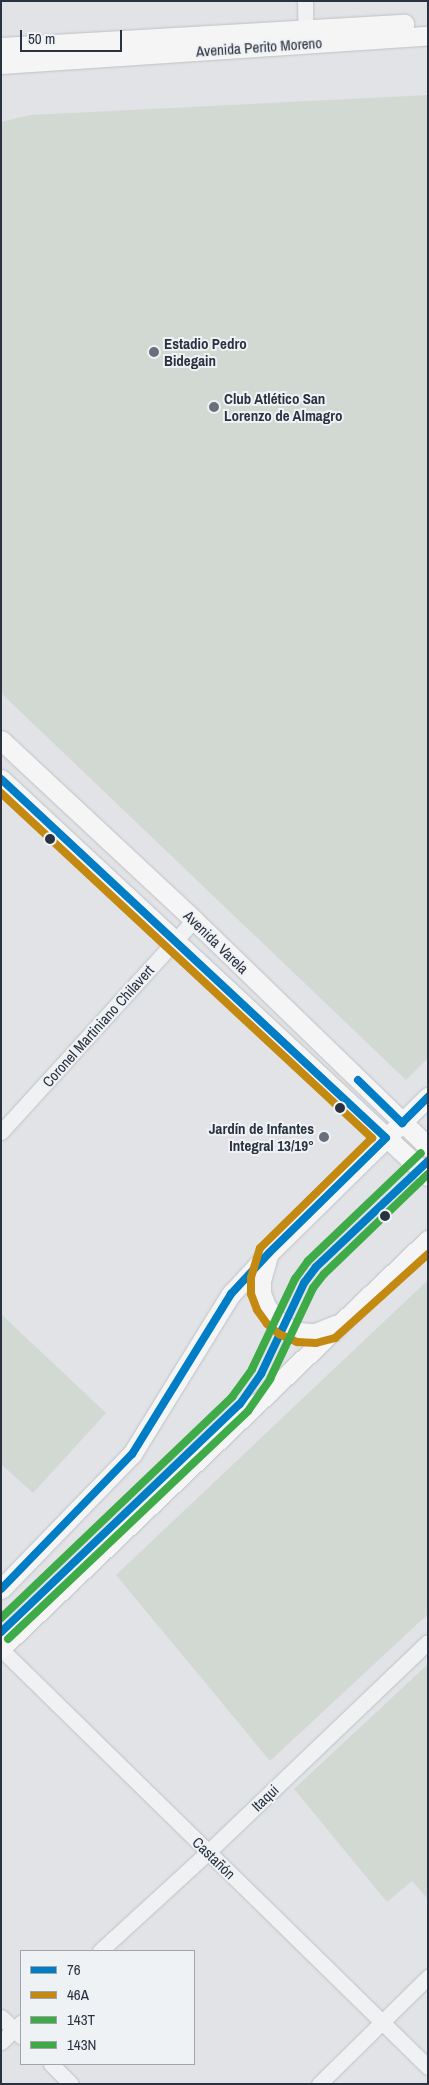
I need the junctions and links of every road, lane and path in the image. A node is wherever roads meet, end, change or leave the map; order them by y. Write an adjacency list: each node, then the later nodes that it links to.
1 (306, 1): 4 (street)
2 (428, 23): 4 (main road, Avenida Perito Moreno)
3 (428, 36): 4 (main road, Avenida Perito Moreno)
4 (306, 37): 5 (main road, Avenida Perito Moreno); 6 (main road, Avenida Perito Moreno)
5 (1, 47)
6 (1, 64)
7 (1, 740): 8 (main road, Avenida Varela)
8 (22, 759): 9 (main road); 10 (main road, Avenida Varela)
9 (2, 779): 11 (main road, Avenida Varela)
10 (194, 920): 11 (street, Coronel Martiniano Chilavert); 13 (main road, Avenida Varela)
11 (176, 940): 14 (street, Coronel Martiniano Chilavert); 15 (main road, Avenida Varela)
12 (428, 1097): 13 (main road)
13 (402, 1122): 15 (main road); 16 (main road, Avenida Varela)
14 (1, 1132)
15 (386, 1138): 17 (main road, Avenida Varela); 19 (main road)
16 (428, 1146)
17 (428, 1176)
18 (428, 1240): 20 (main road)
19 (269, 1253): 20 (main road); 21 (main road)
20 (344, 1319): 23 (main road)
21 (1, 1589)
22 (428, 1642): 24 (street, Itaqui)
23 (1, 1648): 24 (street, Castañón)
24 (208, 1852): 25 (street, Itaqui); 28 (street, Castañón)
25 (101, 1950)
26 (428, 1978): 28 (street)
27 (1, 2017): 29 (street)
28 (382, 2022): 32 (street, Castañón); 34 (street)
29 (19, 2029): 30 (street)
30 (1, 2042)
31 (51, 2065): 33 (street)
32 (428, 2067)
33 (71, 2084)
34 (318, 2084)

